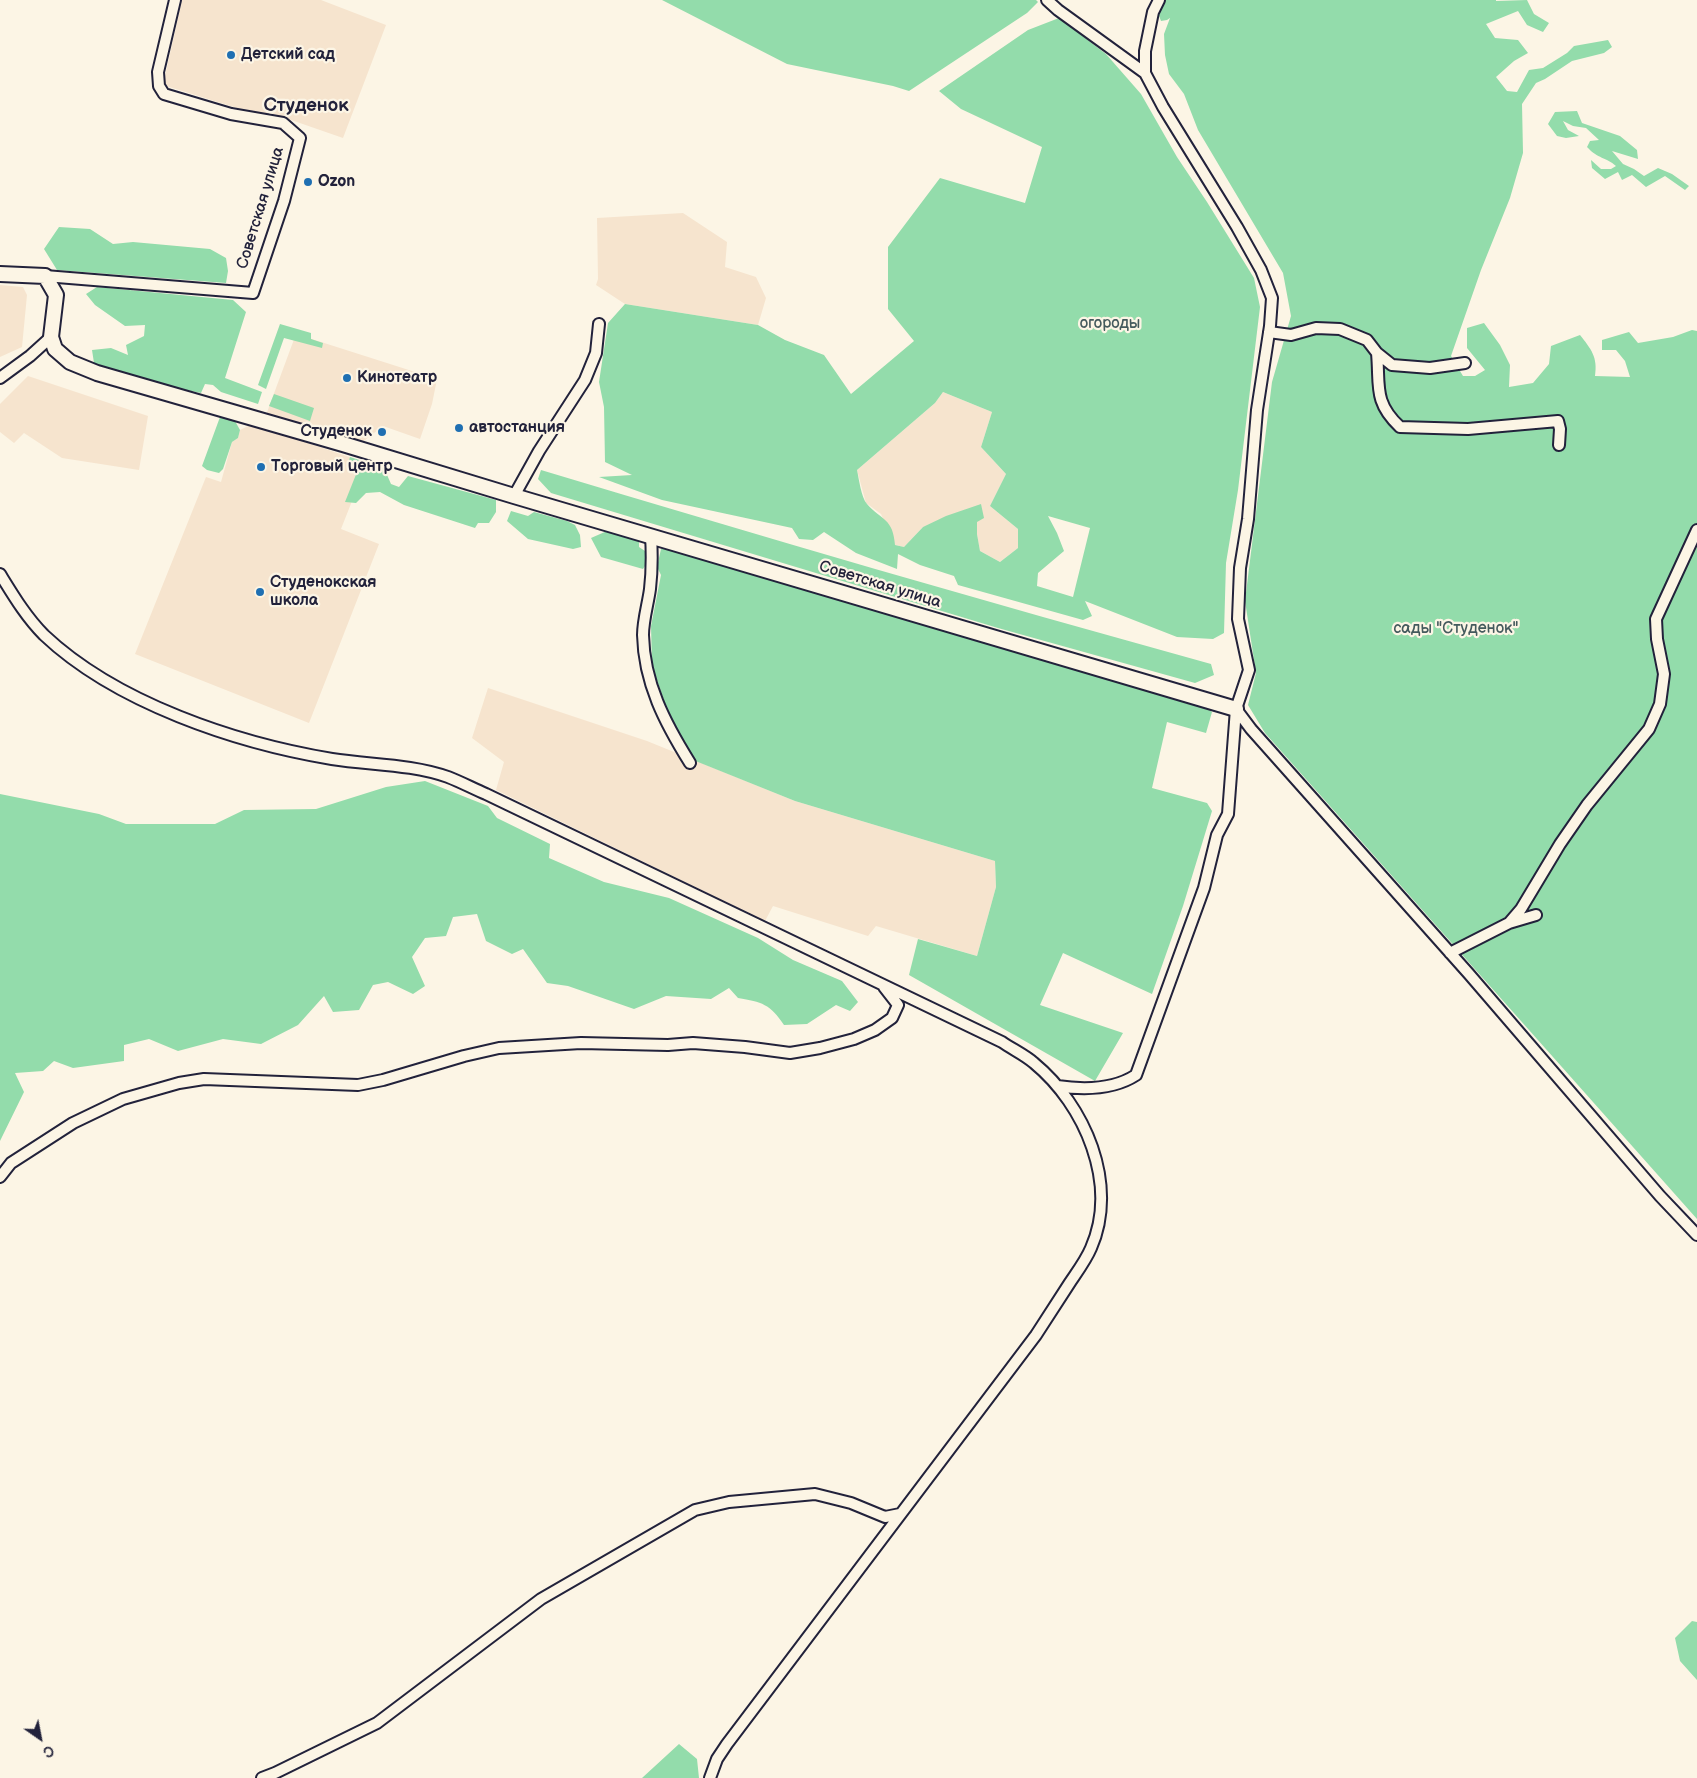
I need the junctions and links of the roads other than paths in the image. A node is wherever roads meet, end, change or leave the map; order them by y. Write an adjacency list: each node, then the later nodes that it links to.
1 (175, 0): 6 (street, Советская улица)
2 (1046, 0): 4 (street)
3 (1158, 0): 4 (street)
4 (1145, 73): 8 (street)
5 (0, 274): 6 (street)
6 (45, 276): 9 (street)
7 (599, 324): 14 (street)
8 (1269, 332): 10 (street); 18 (street)
9 (51, 337): 12 (street); 14 (street, Советская улица)
10 (1378, 353): 11 (street); 13 (street)
11 (1465, 363)
12 (0, 378)
13 (1559, 446)
14 (514, 496): 16 (street, Советская улица)
15 (1697, 530): 21 (street)
16 (651, 535): 18 (street, Советская улица); 19 (street)
17 (0, 574): 23 (street)
18 (1236, 708): 22 (street); 24 (street)
19 (690, 763)
20 (1536, 915): 21 (street)
21 (1509, 923): 22 (street)
22 (1450, 953): 26 (street)
23 (882, 984): 24 (street); 25 (street)
24 (1057, 1086): 27 (street)
25 (0, 1177)
26 (1697, 1235)
27 (900, 1514): 28 (street); 29 (street)
28 (262, 1778)
29 (710, 1778)

